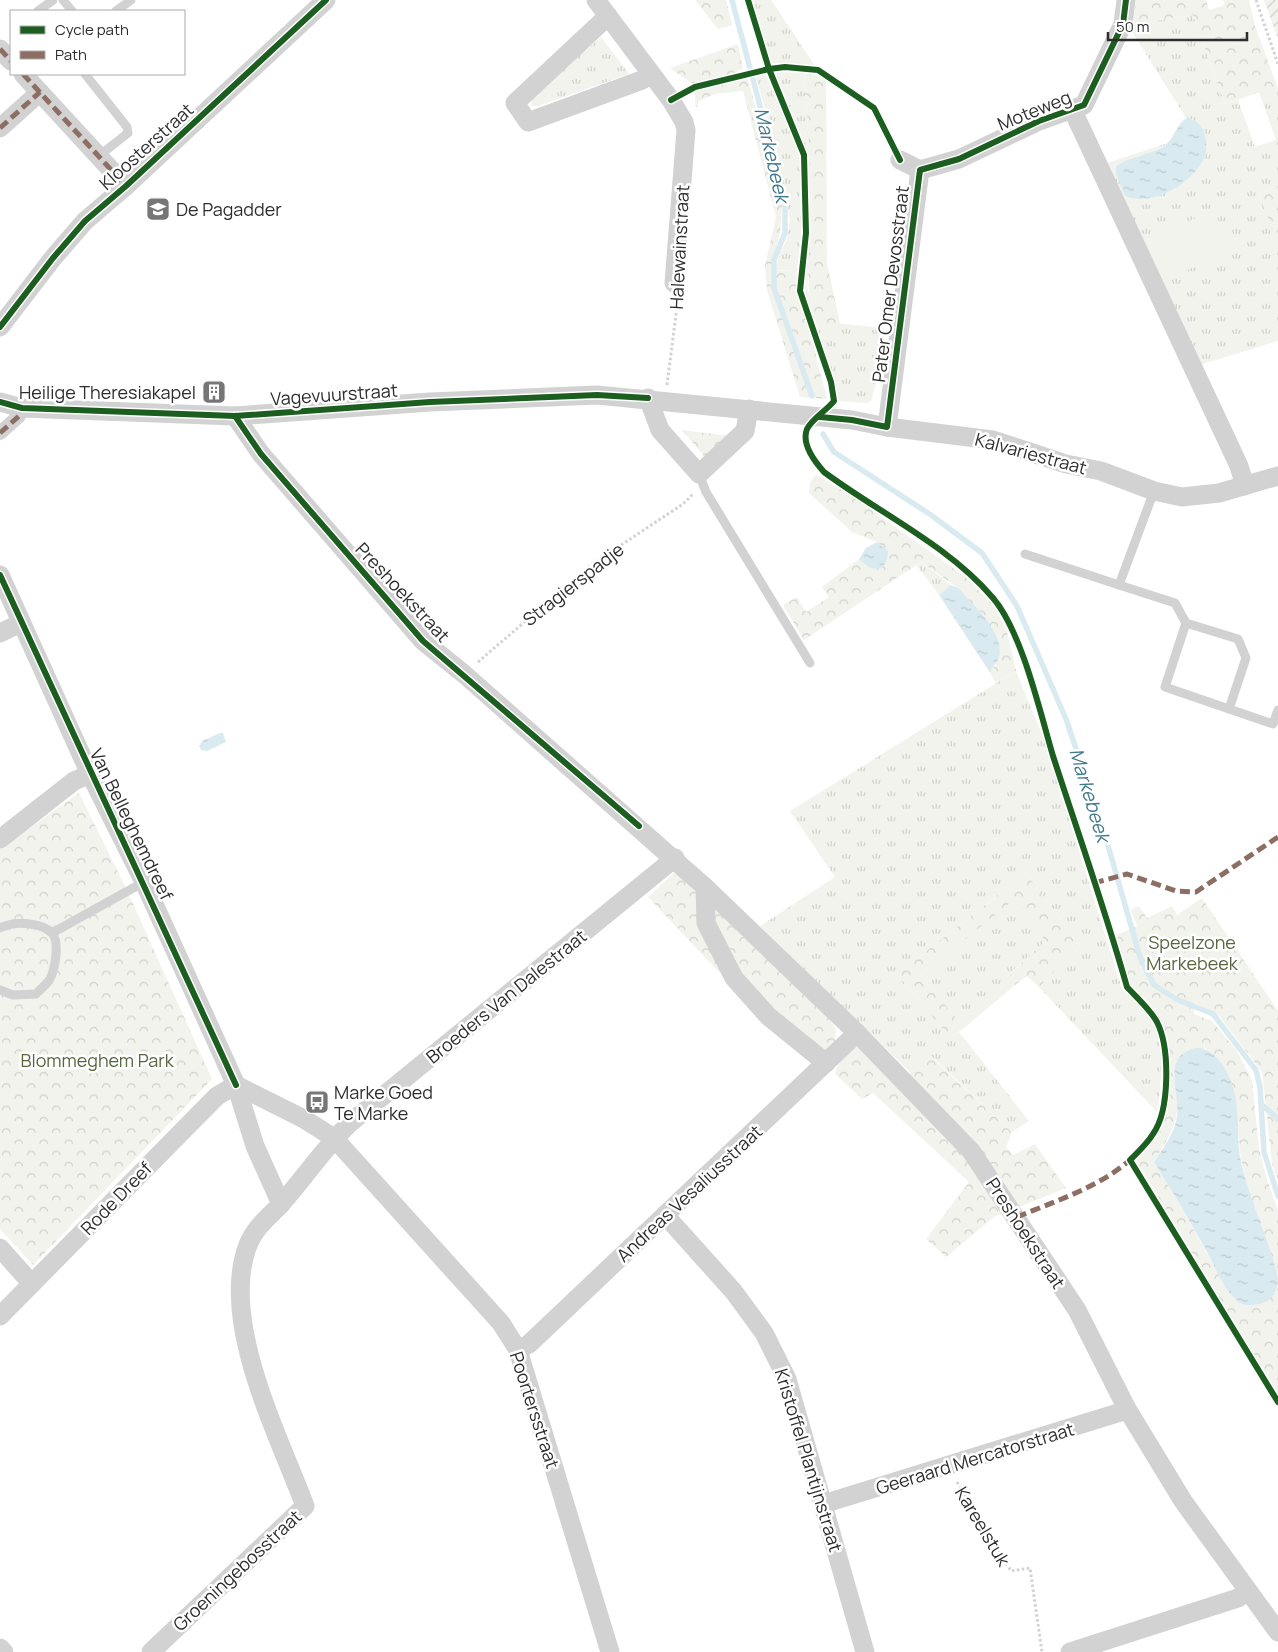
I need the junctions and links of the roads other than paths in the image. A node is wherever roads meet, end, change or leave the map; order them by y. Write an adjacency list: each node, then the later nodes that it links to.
1 (53, 0): 6 (lane)
2 (131, 0): 7 (lane)
3 (326, 0): 20 (street, Kloosterstraat)
4 (596, 0): 8 (street, Halewainstraat)
5 (1126, 0): 14 (street, Moteweg)
6 (39, 10)
7 (117, 10)
8 (608, 16): 11 (street, Halewainstraat); 11 (street)
9 (0, 49): 10 (street)
10 (10, 60)
11 (651, 74): 21 (street, Halewainstraat)
12 (86, 75): 16 (lane)
13 (31, 80): 15 (street); 16 (street)
14 (1073, 111): 18 (street, Moteweg); 32 (street, Moteweg)
15 (0, 128)
16 (100, 155): 20 (street)
17 (900, 160): 19 (street, Pater Omer Devosstraat)
18 (945, 164): 19 (street, Pater Omer Devosstraat)
19 (920, 170): 28 (street, Pater Omer Devosstraat)
20 (126, 186): 22 (street, Kloosterstraat)
21 (674, 283)
22 (0, 327)
23 (657, 399): 25 (street, Vagevuurstraat); 27 (street, Vagevuurstraat); 30 (street)
24 (0, 402): 26 (street, Vagevuurstraat)
25 (749, 409): 28 (street, Kalvariestraat); 30 (street)
26 (20, 412): 27 (street, Vagevuurstraat); 29 (street)
27 (235, 416): 45 (street, Preshoekstraat)
28 (887, 427): 33 (street, Kalvariestraat)
29 (0, 433)
30 (699, 474): 40 (lane)
31 (1278, 476): 32 (street, Kalvariestraat)
32 (1245, 486): 33 (street, Kalvariestraat)
33 (1154, 492): 36 (lane)
34 (1025, 554): 36 (lane)
35 (0, 575): 37 (street, Van Belleghemdreef)
36 (1119, 584): 38 (lane)
37 (22, 623): 39 (street); 43 (street, Van Belleghemdreef)
38 (1186, 624): 41 (lane); 41 (lane)
39 (0, 633)
40 (810, 664)
41 (1229, 709): 42 (lane)
42 (1278, 710)
43 (90, 774): 44 (street); 46 (street, Van Belleghemdreef)
44 (0, 839)
45 (674, 858): 47 (street, Preshoekstraat); 54 (street, Broeders Van Dalestraat)
46 (144, 882): 49 (lane); 53 (street, Van Belleghemdreef)
47 (705, 887): 51 (street, Preshoekstraat); 52 (street)
48 (0, 928): 49 (lane)
49 (52, 933): 50 (lane)
50 (0, 990)
51 (856, 1033): 52 (street, Andreas Vesaliusstraat); 61 (street, Preshoekstraat)
52 (826, 1063): 56 (street, Andreas Vesaliusstraat)
53 (236, 1085): 54 (street); 55 (street, Van Belleghemdreef); 58 (street, Rode Dreef)
54 (334, 1138): 55 (street, Broeders Van Dalestraat); 60 (street, Poortersstraat)
55 (280, 1204): 68 (street, Groeningebosstraat)
56 (665, 1215): 60 (street, Andreas Vesaliusstraat); 62 (street, Kristoffel Plantijnstraat)
57 (0, 1248): 58 (street)
58 (32, 1284): 59 (street, Rode Dreef)
59 (0, 1316)
60 (518, 1350): 69 (street, Poortersstraat)
61 (1127, 1409): 62 (street, Geeraard Mercatorstraat); 63 (street, Preshoekstraat)
62 (823, 1504): 70 (street, Kristoffel Plantijnstraat)
63 (1246, 1591): 64 (street, Preshoekstraat); 66 (street)
64 (1278, 1632)
65 (0, 1648): 67 (street)
66 (1097, 1648): 71 (street)
67 (4, 1652)
68 (151, 1652)
69 (610, 1652)
70 (865, 1652)
71 (1070, 1652)

